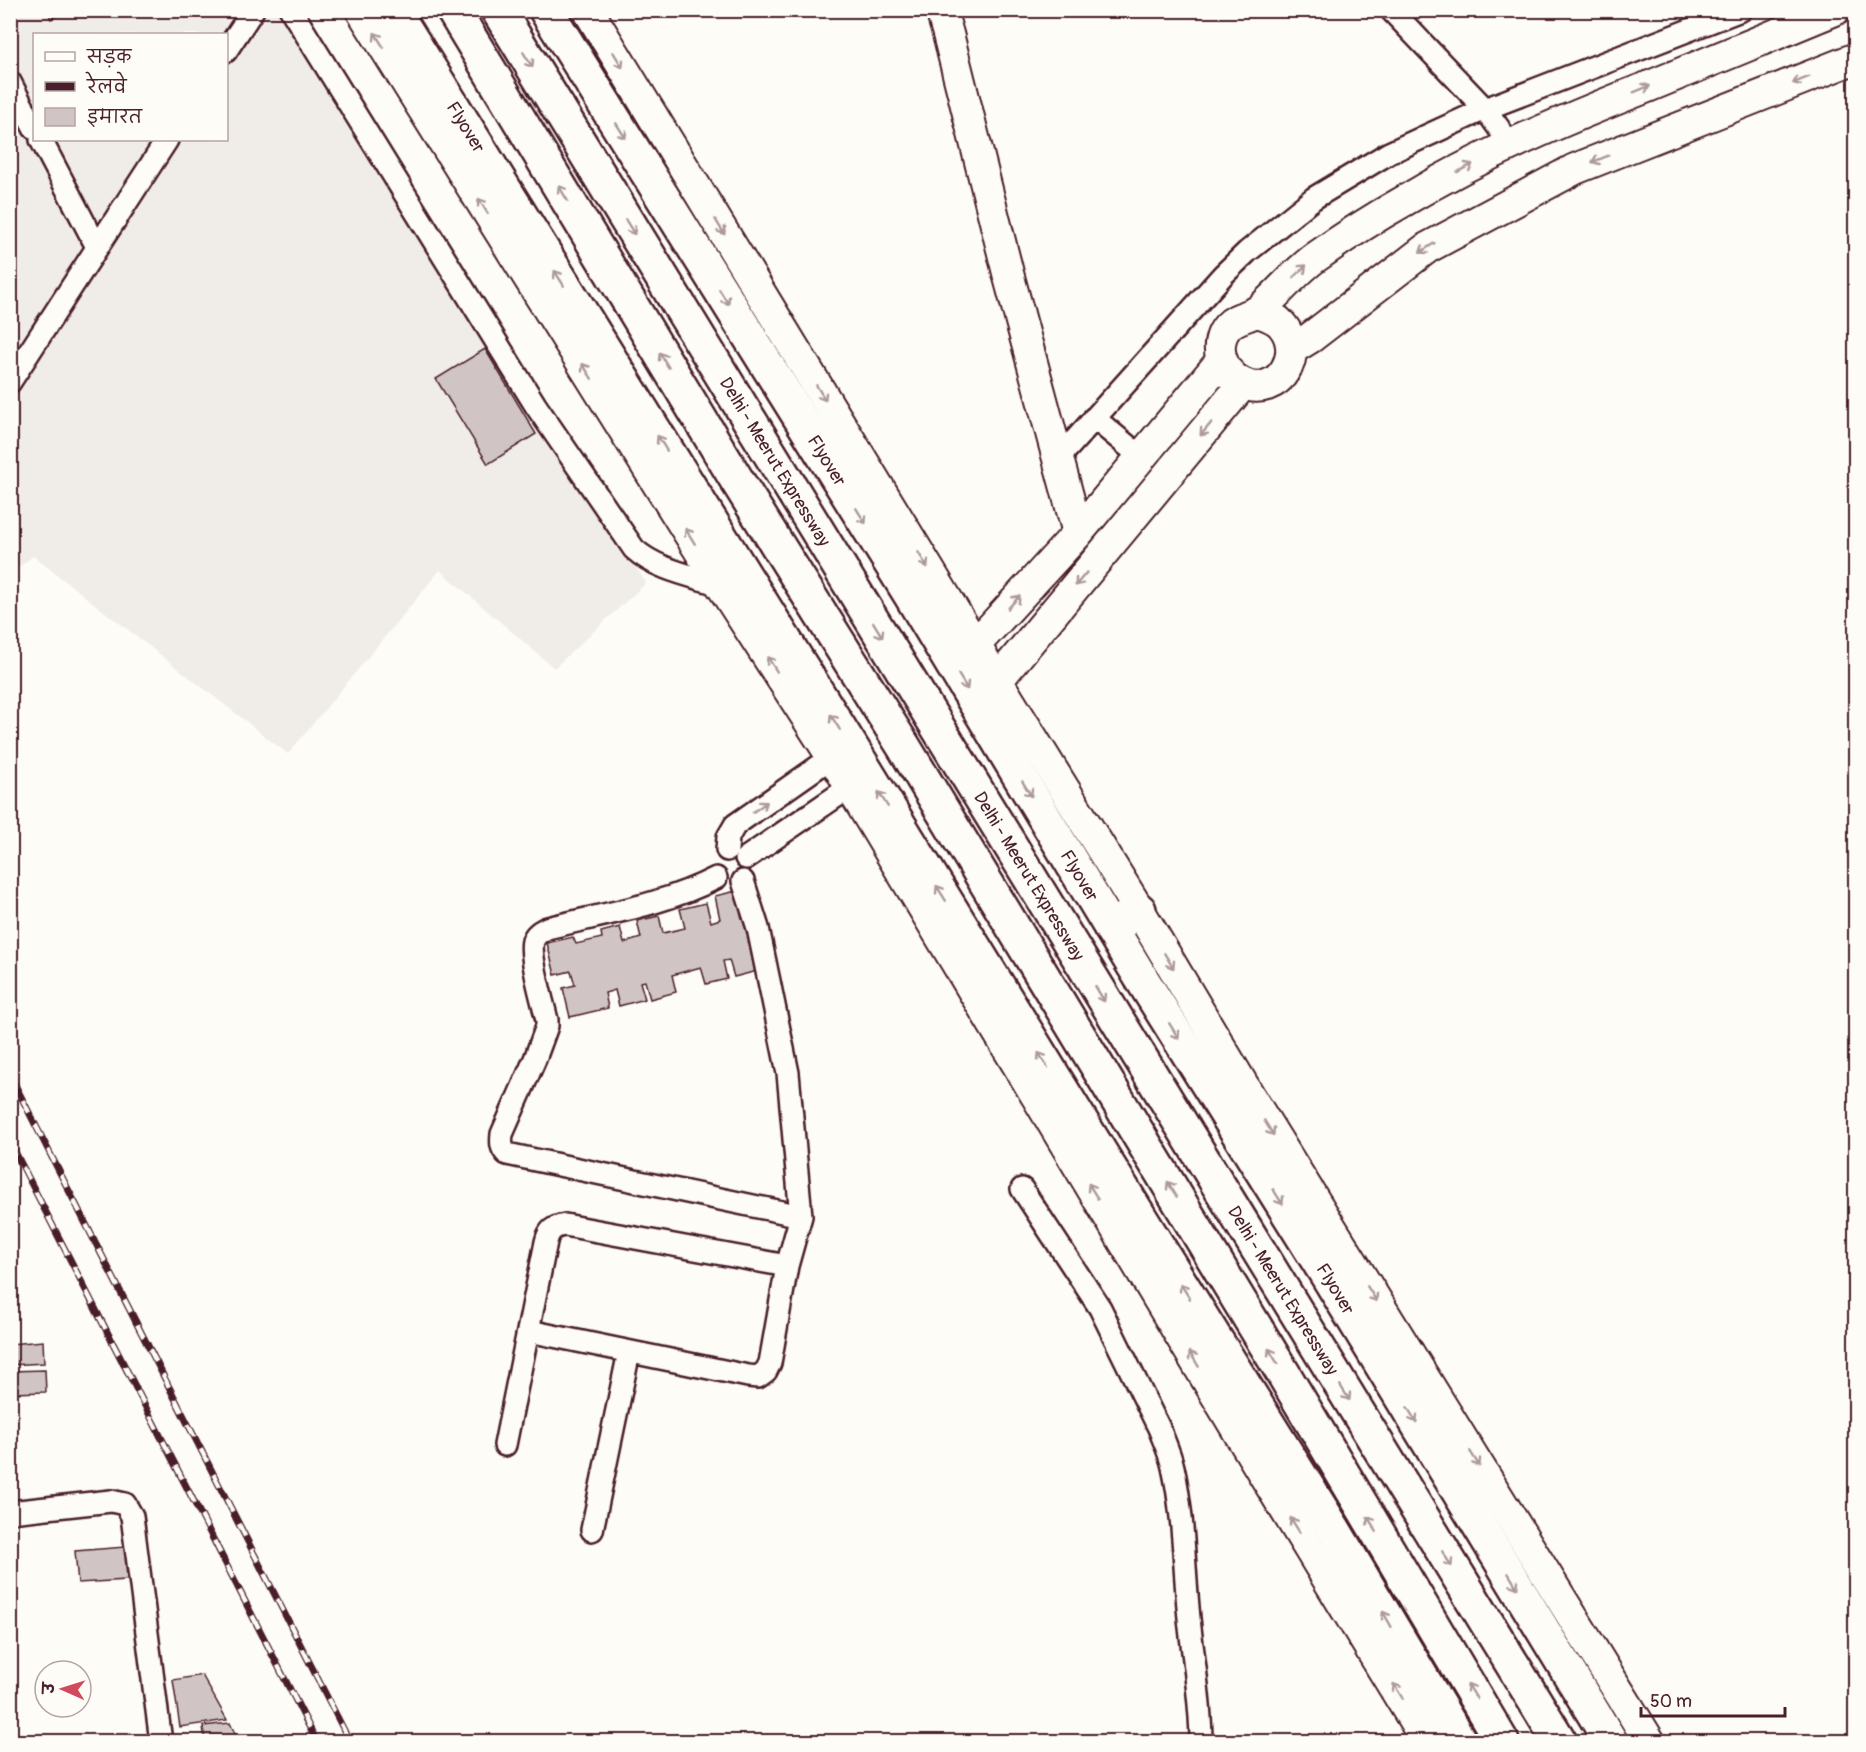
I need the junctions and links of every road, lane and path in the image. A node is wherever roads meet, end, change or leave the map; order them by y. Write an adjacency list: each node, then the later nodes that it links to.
1 (253, 10): 13 (street)
2 (291, 10): 31 (street)
3 (361, 10): 31 (street, one-way to 3)
4 (393, 10): 36 (highway, Flyover, one-way to 4)
5 (453, 10): 56 (highway, one-way to 5)
6 (498, 10): 57 (highway, Delhi - Meerut Expressway, one-way to 57)
7 (546, 10): 41 (highway, Flyover, one-way to 41)
8 (588, 10): 32 (street, one-way to 32)
9 (941, 10): 29 (street)
10 (1391, 10): 16 (street)
11 (1741, 10): 16 (street)
12 (1834, 10): 20 (street, one-way to 12)
13 (228, 48)
14 (1856, 58): 23 (street, one-way to 23)
15 (10, 82): 17 (street)
16 (1485, 109): 20 (street); 27 (street)
17 (33, 126)
18 (41, 141): 21 (street)
19 (166, 141): 21 (street)
20 (1510, 145): 22 (street, one-way to 20)
21 (97, 248): 25 (street)
22 (1257, 312): 23 (street); 24 (street)
23 (1292, 349): 26 (street)
24 (1221, 361): 26 (street); 28 (street)
25 (10, 382)
26 (1243, 384): 33 (street, one-way to 33)
27 (1094, 418): 28 (street); 29 (street)
28 (1141, 457): 30 (street)
29 (1058, 459): 30 (street)
30 (1078, 533): 32 (street, one-way to 30)
31 (722, 585): 34 (street, one-way to 31)
32 (975, 645): 33 (street)
33 (997, 681): 40 (street)
34 (832, 757): 35 (street); 37 (street, one-way to 34)
35 (850, 787): 36 (street); 37 (street)
36 (893, 838): 42 (street); 43 (highway, Flyover, one-way to 36)
37 (737, 854): 38 (street); 39 (street)
38 (716, 878): 39 (street); 45 (street)
39 (742, 881): 45 (street)
40 (1139, 910): 41 (highway); 59 (street, one-way to 59)
41 (1111, 928): 58 (highway, Flyover, one-way to 58)
42 (1038, 1100): 43 (highway); 54 (street, one-way to 42)
43 (1073, 1110): 55 (highway, one-way to 43)
44 (1022, 1189): 53 (street)
45 (801, 1216): 46 (street)
46 (788, 1266): 47 (street); 48 (street)
47 (529, 1331): 48 (street); 49 (street)
48 (629, 1352): 51 (street)
49 (505, 1446)
50 (10, 1512): 52 (street)
51 (592, 1530)
52 (161, 1742)
53 (1201, 1742)
54 (1427, 1742)
55 (1460, 1742)
56 (1502, 1742)
57 (1560, 1742)
58 (1611, 1742)
59 (1650, 1742)

